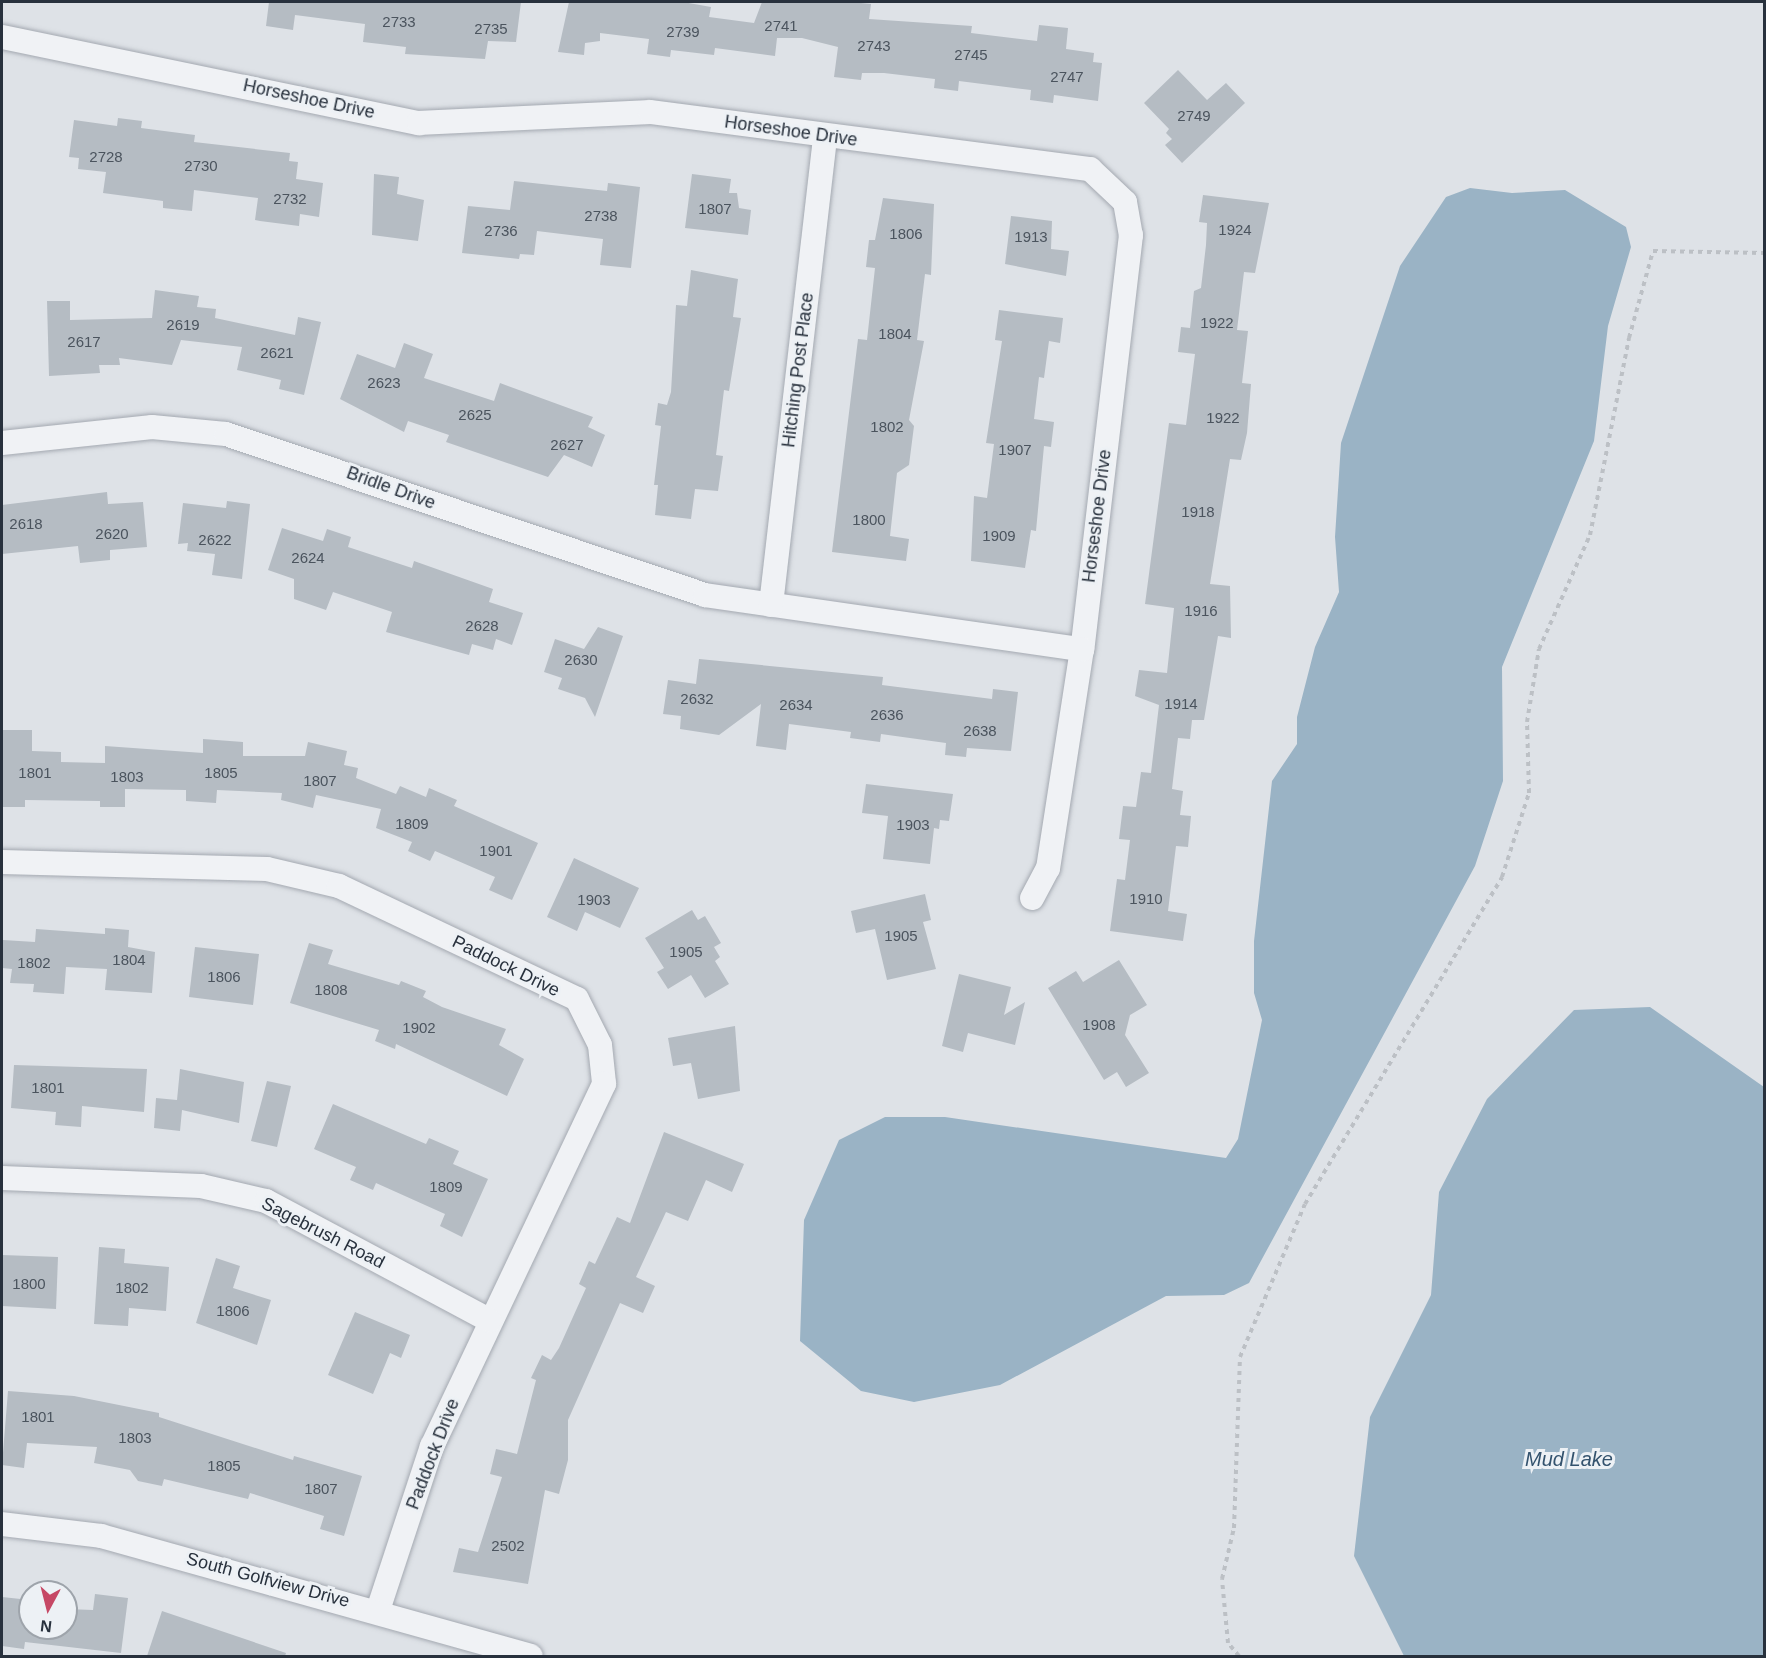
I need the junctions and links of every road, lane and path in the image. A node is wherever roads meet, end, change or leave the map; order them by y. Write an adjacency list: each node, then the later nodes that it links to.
1 (2, 37): 2 (street, Horseshoe Drive)
2 (825, 136): 5 (street, Hitching Post Place); 6 (street, Horseshoe Drive)
3 (1764, 254): 14 (path)
4 (2, 443): 5 (street, Bridle Drive)
5 (771, 605): 6 (street)
6 (1082, 649): 8 (street, Horseshoe Drive)
7 (2, 862): 10 (street, Paddock Drive)
8 (1032, 898)
9 (2, 1178): 10 (street, Sagebrush Road)
10 (489, 1320): 12 (street, Paddock Drive)
11 (2, 1524): 12 (street, South Golfview Drive)
12 (378, 1610): 13 (street, South Golfview Drive)
13 (531, 1656)
14 (1239, 1656)

